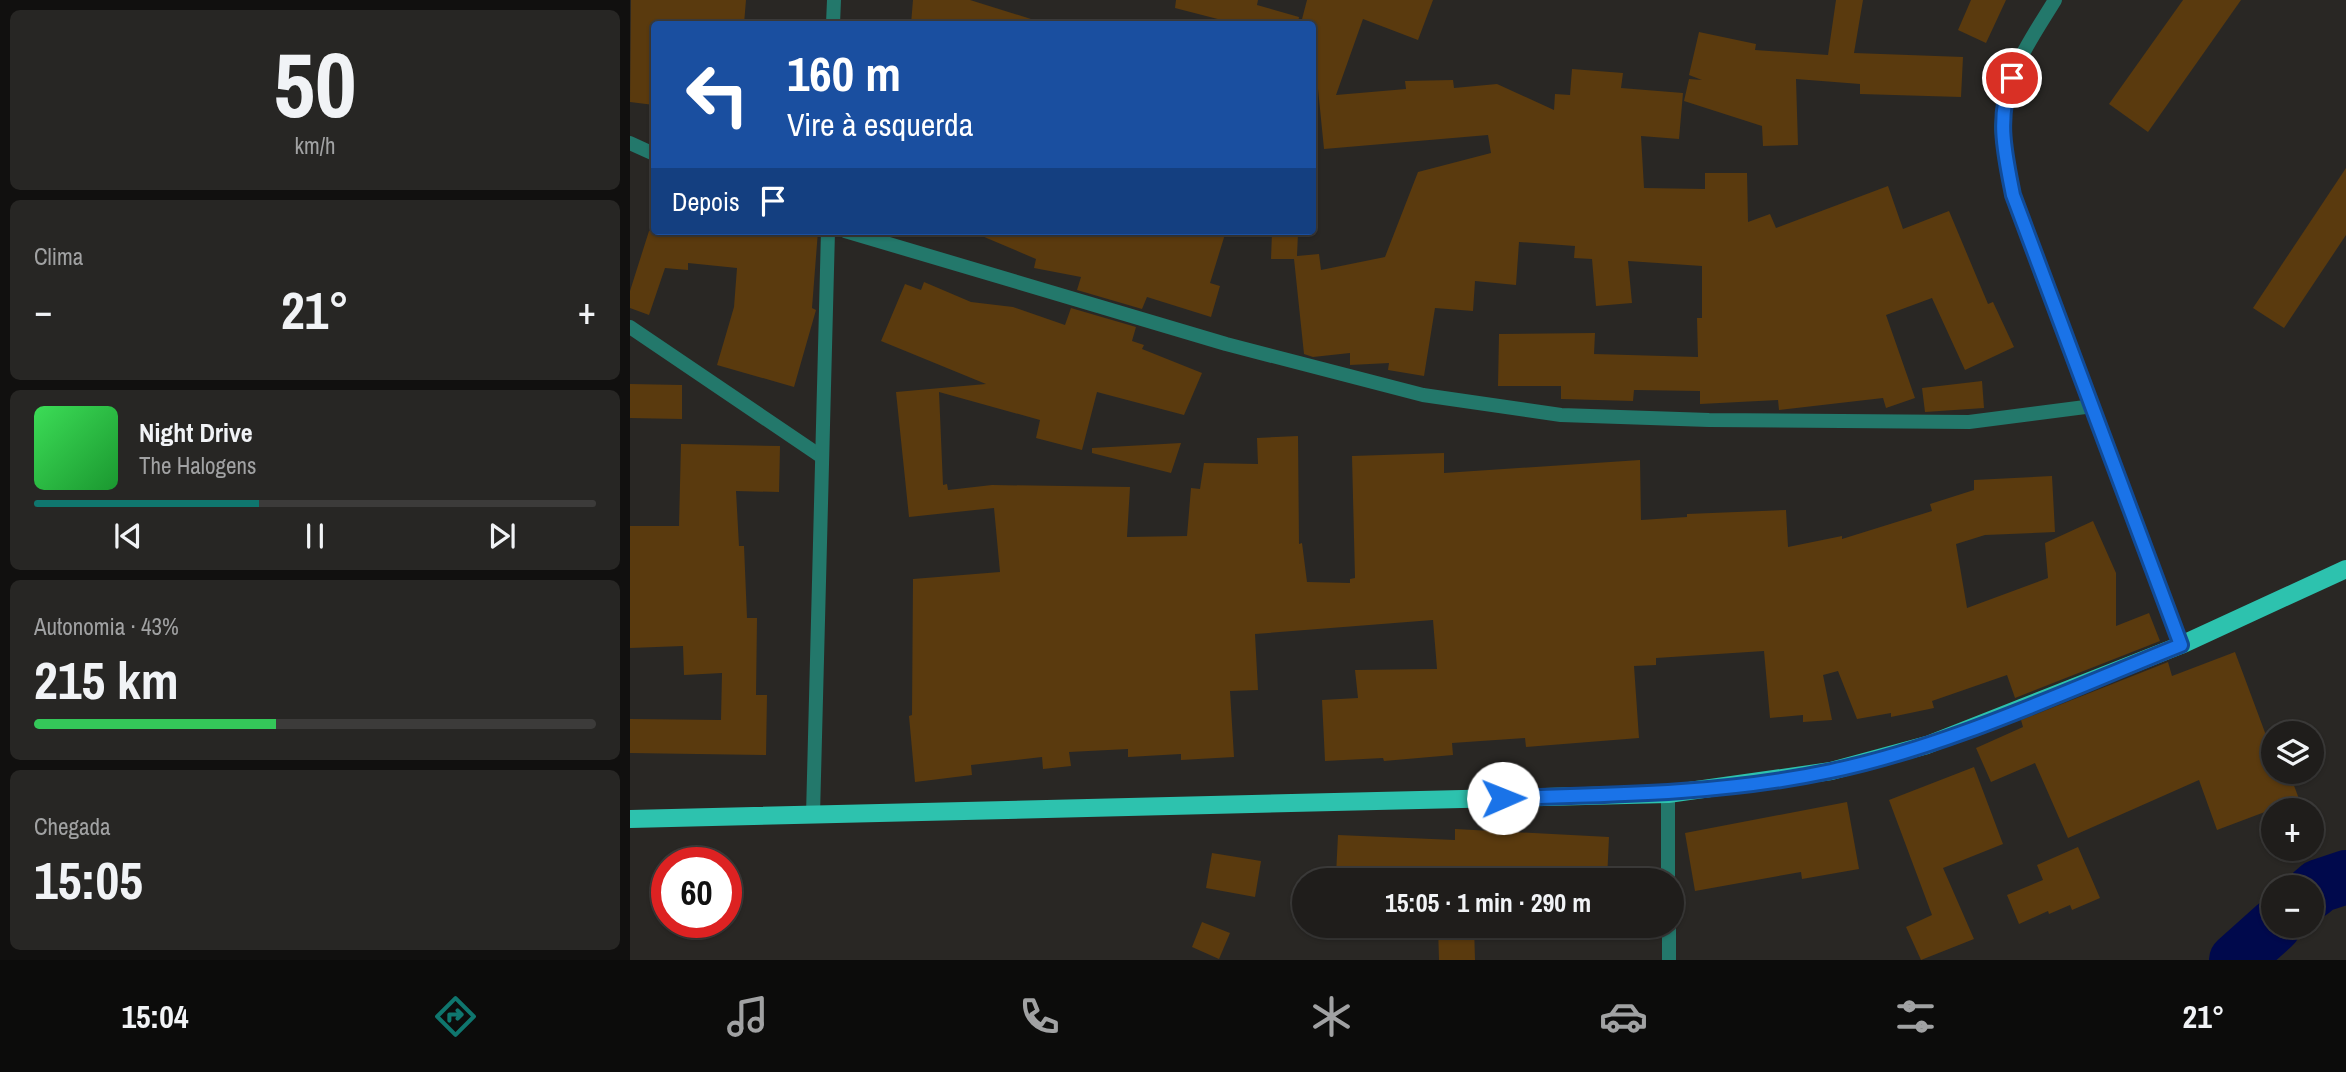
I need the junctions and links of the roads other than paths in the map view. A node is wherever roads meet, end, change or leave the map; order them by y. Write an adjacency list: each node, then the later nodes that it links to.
1 (834, 0): 3 (street)
2 (2055, 0): 9 (street)
3 (833, 21)
4 (630, 143): 5 (street)
5 (651, 153)
6 (828, 235): 10 (street)
7 (858, 235): 9 (street)
8 (630, 327): 10 (street)
9 (2094, 406): 12 (street)
10 (822, 457): 14 (street)
11 (2346, 569): 12 (main road)
12 (2181, 645): 13 (main road)
13 (1668, 794): 14 (main road); 16 (street)
14 (813, 815): 15 (main road)
15 (630, 819)
16 (1668, 868)
17 (1669, 938): 18 (street)
18 (1669, 960)

